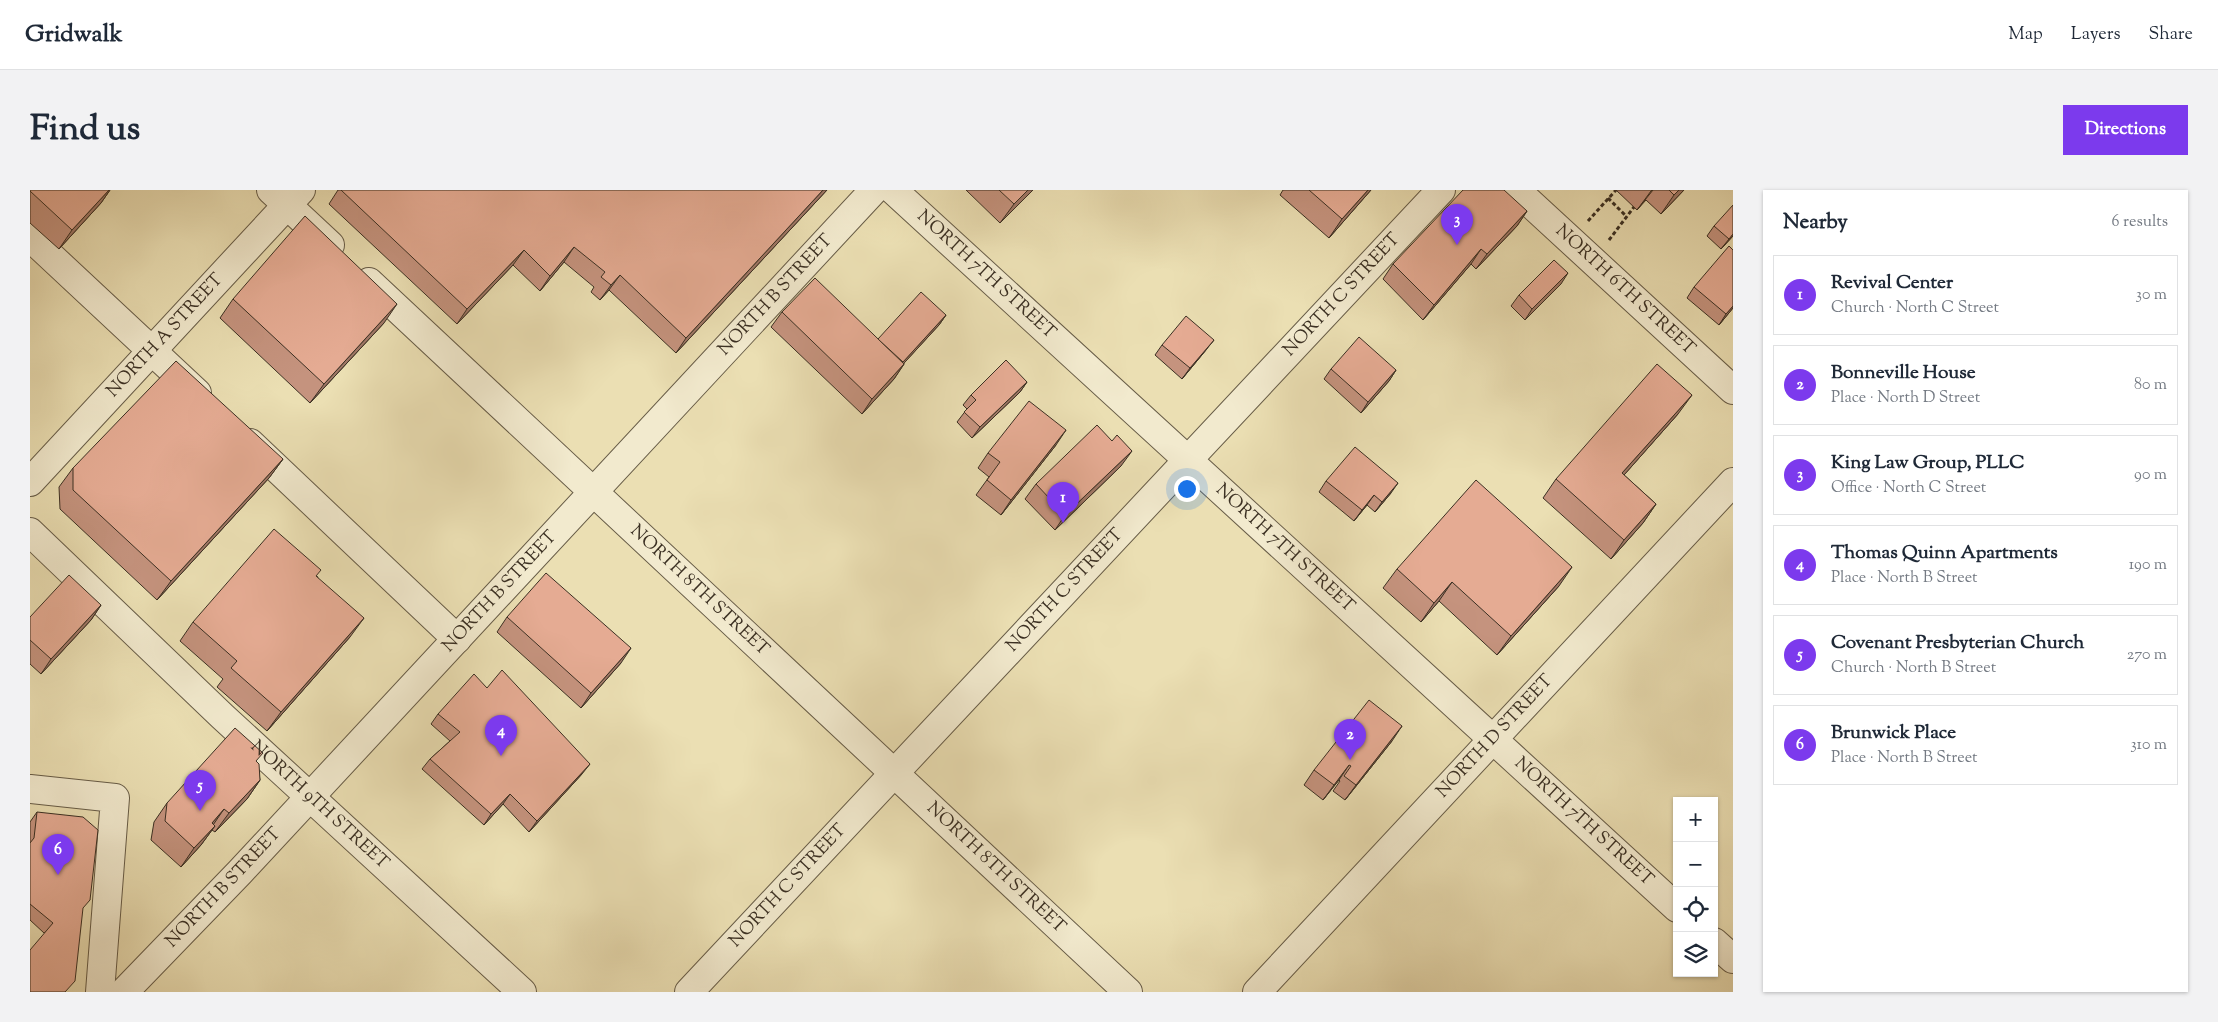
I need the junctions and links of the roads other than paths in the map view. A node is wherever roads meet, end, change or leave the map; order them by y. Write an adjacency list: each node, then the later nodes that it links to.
1 (874, 190): 12 (street, NORTH B STREET)
2 (893, 190): 9 (street, NORTH 7TH STREET)
3 (1441, 190): 9 (street, NORTH C STREET)
4 (1516, 190): 8 (street, NORTH 6TH STREET)
5 (286, 195): 7 (street, NORTH A STREET); 12 (street, NORTH 8TH STREET)
6 (30, 237): 7 (street)
7 (152, 350): 10 (street, NORTH A STREET); 14 (street)
8 (1733, 390)
9 (1188, 460): 15 (street, NORTH 7TH STREET); 16 (street, NORTH C STREET)
10 (30, 482)
11 (1733, 482): 15 (street, NORTH D STREET)
12 (593, 492): 14 (street, NORTH B STREET); 16 (street, NORTH 8TH STREET)
13 (30, 532): 18 (street, NORTH 9TH STREET)
14 (457, 639): 18 (street, NORTH B STREET)
15 (1494, 740): 19 (street, NORTH 7TH STREET); 27 (street, NORTH D STREET)
16 (894, 773): 25 (street, NORTH C STREET); 26 (street, NORTH 8TH STREET)
17 (30, 789): 22 (street)
18 (310, 797): 23 (street, NORTH B STREET); 24 (street, NORTH 9TH STREET)
19 (1673, 904)
20 (1718, 946): 21 (street)
21 (1733, 960)
22 (100, 992)
23 (124, 992)
24 (522, 992)
25 (689, 992)
26 (1128, 992)
27 (1257, 992)

